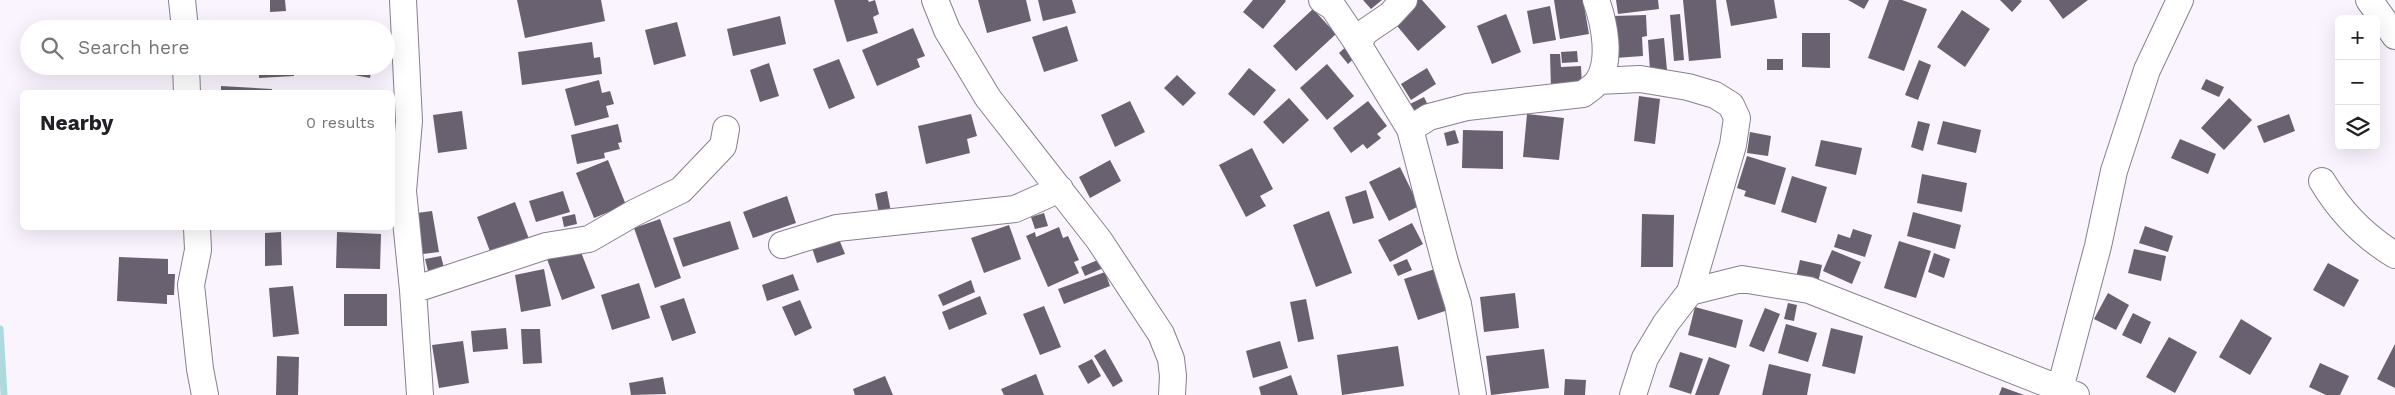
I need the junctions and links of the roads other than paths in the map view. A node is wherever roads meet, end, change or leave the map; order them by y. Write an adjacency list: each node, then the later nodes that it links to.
1 (182, 0): 9 (street)
2 (404, 0): 22 (street)
3 (935, 0): 18 (street)
4 (1322, 0): 11 (street)
5 (1404, 0): 11 (street)
6 (1596, 0): 13 (street)
7 (2180, 0): 24 (street)
8 (2369, 0): 10 (street)
9 (184, 20)
10 (2395, 36)
11 (1358, 44): 16 (street)
12 (186, 75): 14 (street)
13 (1598, 82): 16 (street); 23 (street)
14 (187, 90)
15 (726, 128): 22 (street)
16 (1410, 130): 28 (street)
17 (2322, 181): 21 (street)
18 (1060, 189): 20 (street); 27 (street)
19 (197, 230): 25 (street)
20 (782, 245)
21 (2395, 255)
22 (413, 290): 26 (street)
23 (1690, 292): 24 (street); 29 (street)
24 (2068, 392)
25 (205, 395)
26 (420, 395)
27 (1172, 395)
28 (1473, 395)
29 (1632, 395)

